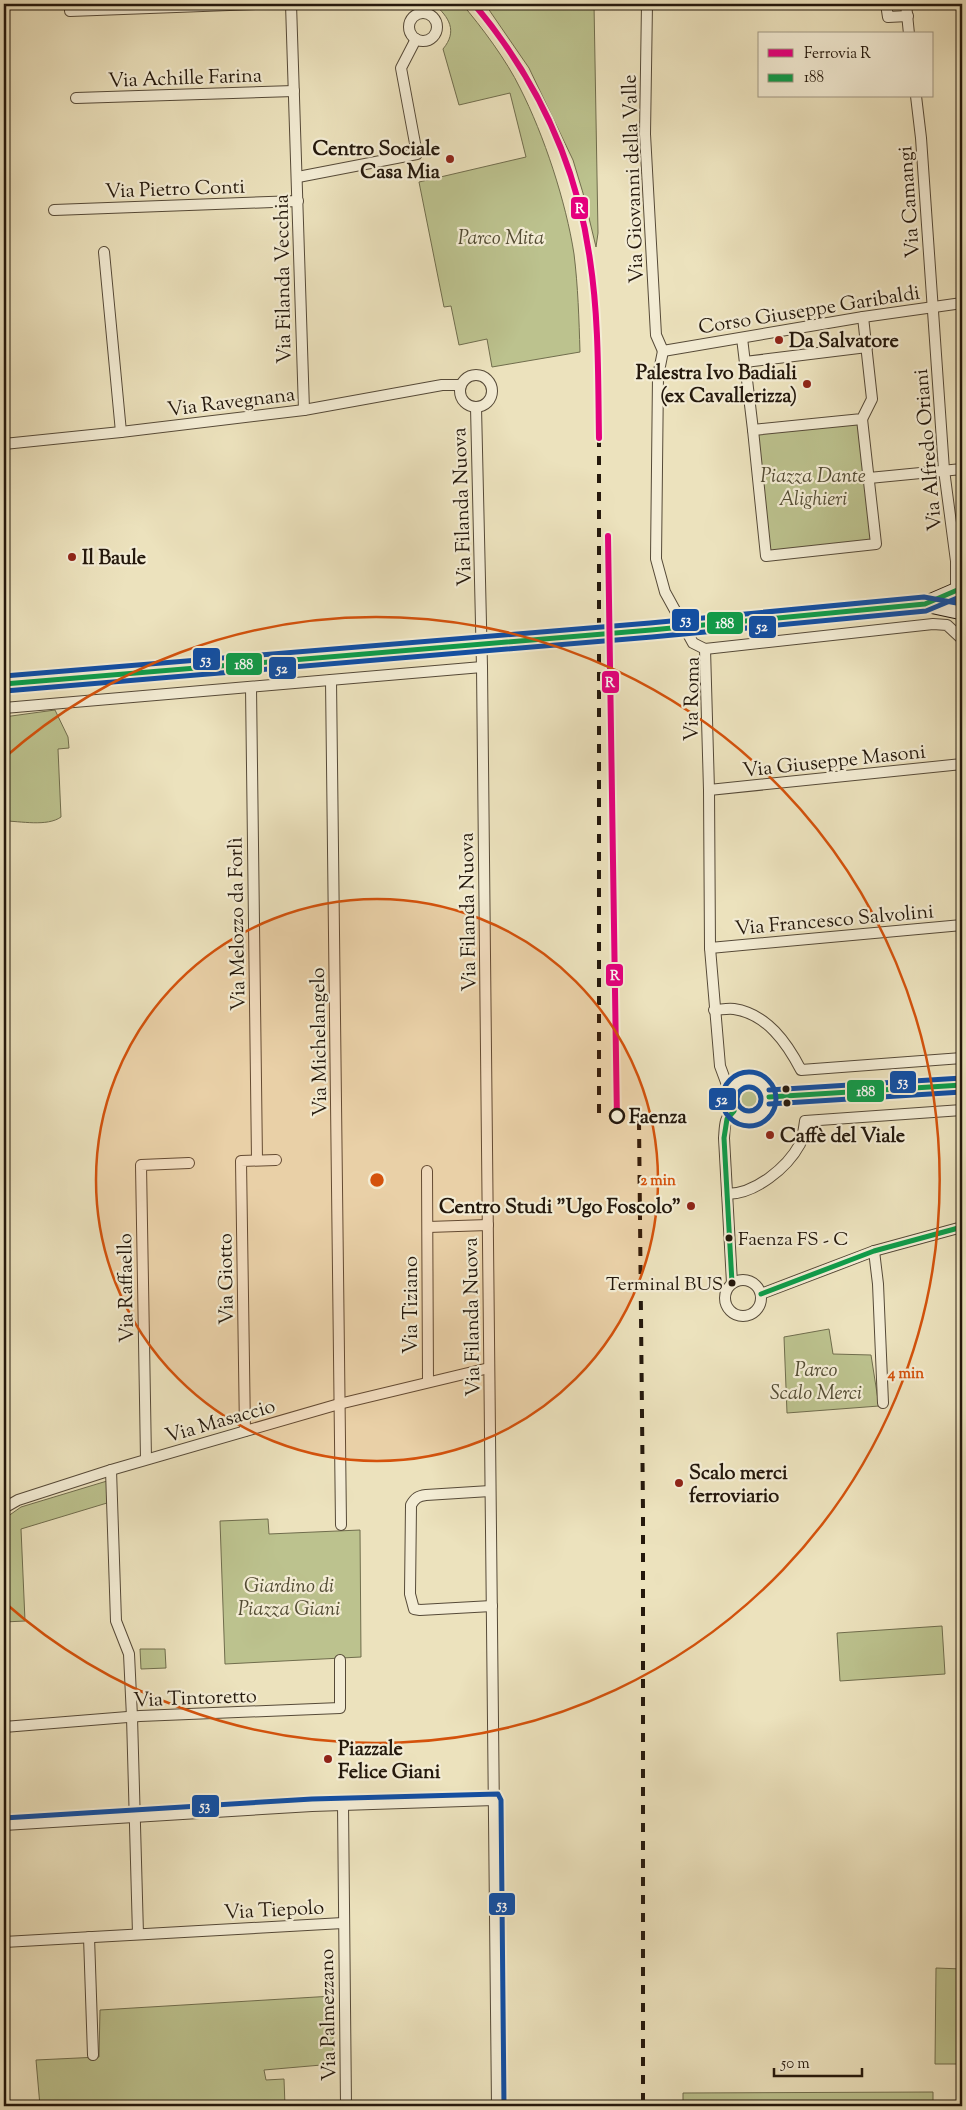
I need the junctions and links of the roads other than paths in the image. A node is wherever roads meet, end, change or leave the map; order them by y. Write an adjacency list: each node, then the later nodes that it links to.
1 (256, 4): 6 (street)
2 (291, 4): 10 (street, Via Filanda Vecchia)
3 (647, 4): 22 (street, Via Giovanni della Valle)
4 (886, 4): 7 (street)
5 (906, 4): 7 (street)
6 (70, 11)
7 (908, 16): 8 (street)
8 (910, 32)
9 (416, 40): 13 (street, Via Filanda Vecchia)
10 (294, 90): 11 (street, Via Achille Farina); 13 (street, Via Filanda Vecchia)
11 (76, 98)
12 (916, 98): 18 (street, Via Camangi)
13 (298, 177): 14 (street, Via Filanda Vecchia)
14 (298, 201): 15 (street, Via Pietro Conti); 26 (street, Via Filanda Vecchia)
15 (54, 210)
16 (104, 252): 29 (street)
17 (962, 303): 18 (street, Corso Giuseppe Garibaldi)
18 (933, 306): 19 (street, Corso Giuseppe Garibaldi); 32 (street, Via Alfredo Oriani)
19 (863, 317): 20 (street, Corso Giuseppe Garibaldi); 21 (street)
20 (742, 338): 22 (street, Corso Giuseppe Garibaldi); 23 (street)
21 (867, 347): 23 (street); 27 (street)
22 (662, 351): 38 (street)
23 (745, 362): 28 (street)
24 (461, 385): 25 (street); 25 (street, Via Ravegnana); 26 (street, Via Ravegnana)
25 (476, 407): 39 (street, Via Filanda Nuova)
26 (304, 410): 29 (street, Via Ravegnana)
27 (862, 419): 28 (street); 33 (street)
28 (753, 430): 33 (street)
29 (121, 432): 30 (street, Via Ravegnana)
30 (4, 444)
31 (962, 469): 32 (street)
32 (944, 470): 33 (street); 34 (street, Via Alfredo Oriani)
33 (869, 478)
34 (959, 590): 35 (main road)
35 (925, 604): 36 (main road); 41 (main road, bridge)
36 (962, 612)
37 (962, 639): 38 (street, Via Roma)
38 (704, 650): 45 (street, Via Roma)
39 (482, 667): 40 (street); 60 (street, Via Filanda Nuova)
40 (331, 680): 42 (street); 69 (street, Via Michelangelo)
41 (4, 684)
42 (251, 687): 43 (street); 55 (street, Via Melozzo da Forlì)
43 (4, 708)
44 (962, 764): 45 (street, Via Giuseppe Masoni)
45 (709, 790): 47 (street, Via Roma)
46 (962, 925): 47 (street, Via Francesco Salvolini)
47 (710, 948): 48 (street, Via Roma)
48 (714, 1010): 49 (street); 51 (street, Via Roma)
49 (962, 1058)
50 (962, 1085): 52 (street)
51 (730, 1093): 52 (street); 54 (street)
52 (768, 1098): 54 (street)
53 (962, 1110): 59 (street)
54 (734, 1111): 59 (street)
55 (257, 1160): 56 (street); 70 (street, Via Giotto)
56 (276, 1160)
57 (188, 1163): 71 (street, Via Raffaello)
58 (427, 1171): 62 (street, Via Tiziano)
59 (728, 1194): 64 (street)
60 (488, 1225): 62 (street, Via Tiziano); 66 (street, Via Filanda Nuova)
61 (962, 1227): 63 (street)
62 (428, 1228): 67 (street, Via Tiziano)
63 (874, 1251): 65 (street); 68 (street)
64 (732, 1283): 65 (street); 65 (street)
65 (760, 1294)
66 (490, 1368): 67 (street, Via Masaccio); 73 (street, Via Filanda Nuova)
67 (428, 1382): 69 (street, Via Masaccio)
68 (883, 1403)
69 (339, 1404): 70 (street, Via Masaccio); 77 (street)
70 (245, 1431): 71 (street, Via Masaccio)
71 (146, 1459): 72 (street, Via Masaccio)
72 (111, 1470): 74 (street, Via Masaccio); 80 (street)
73 (490, 1491): 78 (street, Via Filanda Nuova); 78 (street)
74 (18, 1500): 75 (street, Via Masaccio); 76 (street, Via Masaccio)
75 (4, 1508)
76 (4, 1513)
77 (341, 1525)
78 (492, 1606): 82 (street, Via Filanda Nuova)
79 (340, 1660): 80 (street, Via Tintoretto)
80 (132, 1717): 81 (street, Via Tintoretto); 84 (street)
81 (4, 1727)
82 (494, 1800): 83 (street); 92 (street, Via Filanda Nuova)
83 (343, 1805): 84 (street); 86 (street, Via Tiepolo)
84 (136, 1816): 85 (street); 87 (street)
85 (4, 1825)
86 (343, 1924): 87 (street, Via Tiepolo); 91 (street, Via Palmezzano)
87 (138, 1934): 88 (street, Via Tiepolo)
88 (89, 1937): 89 (street, Via Tiepolo); 90 (street)
89 (4, 1942)
90 (93, 2055)
91 (346, 2106)
92 (497, 2106)

